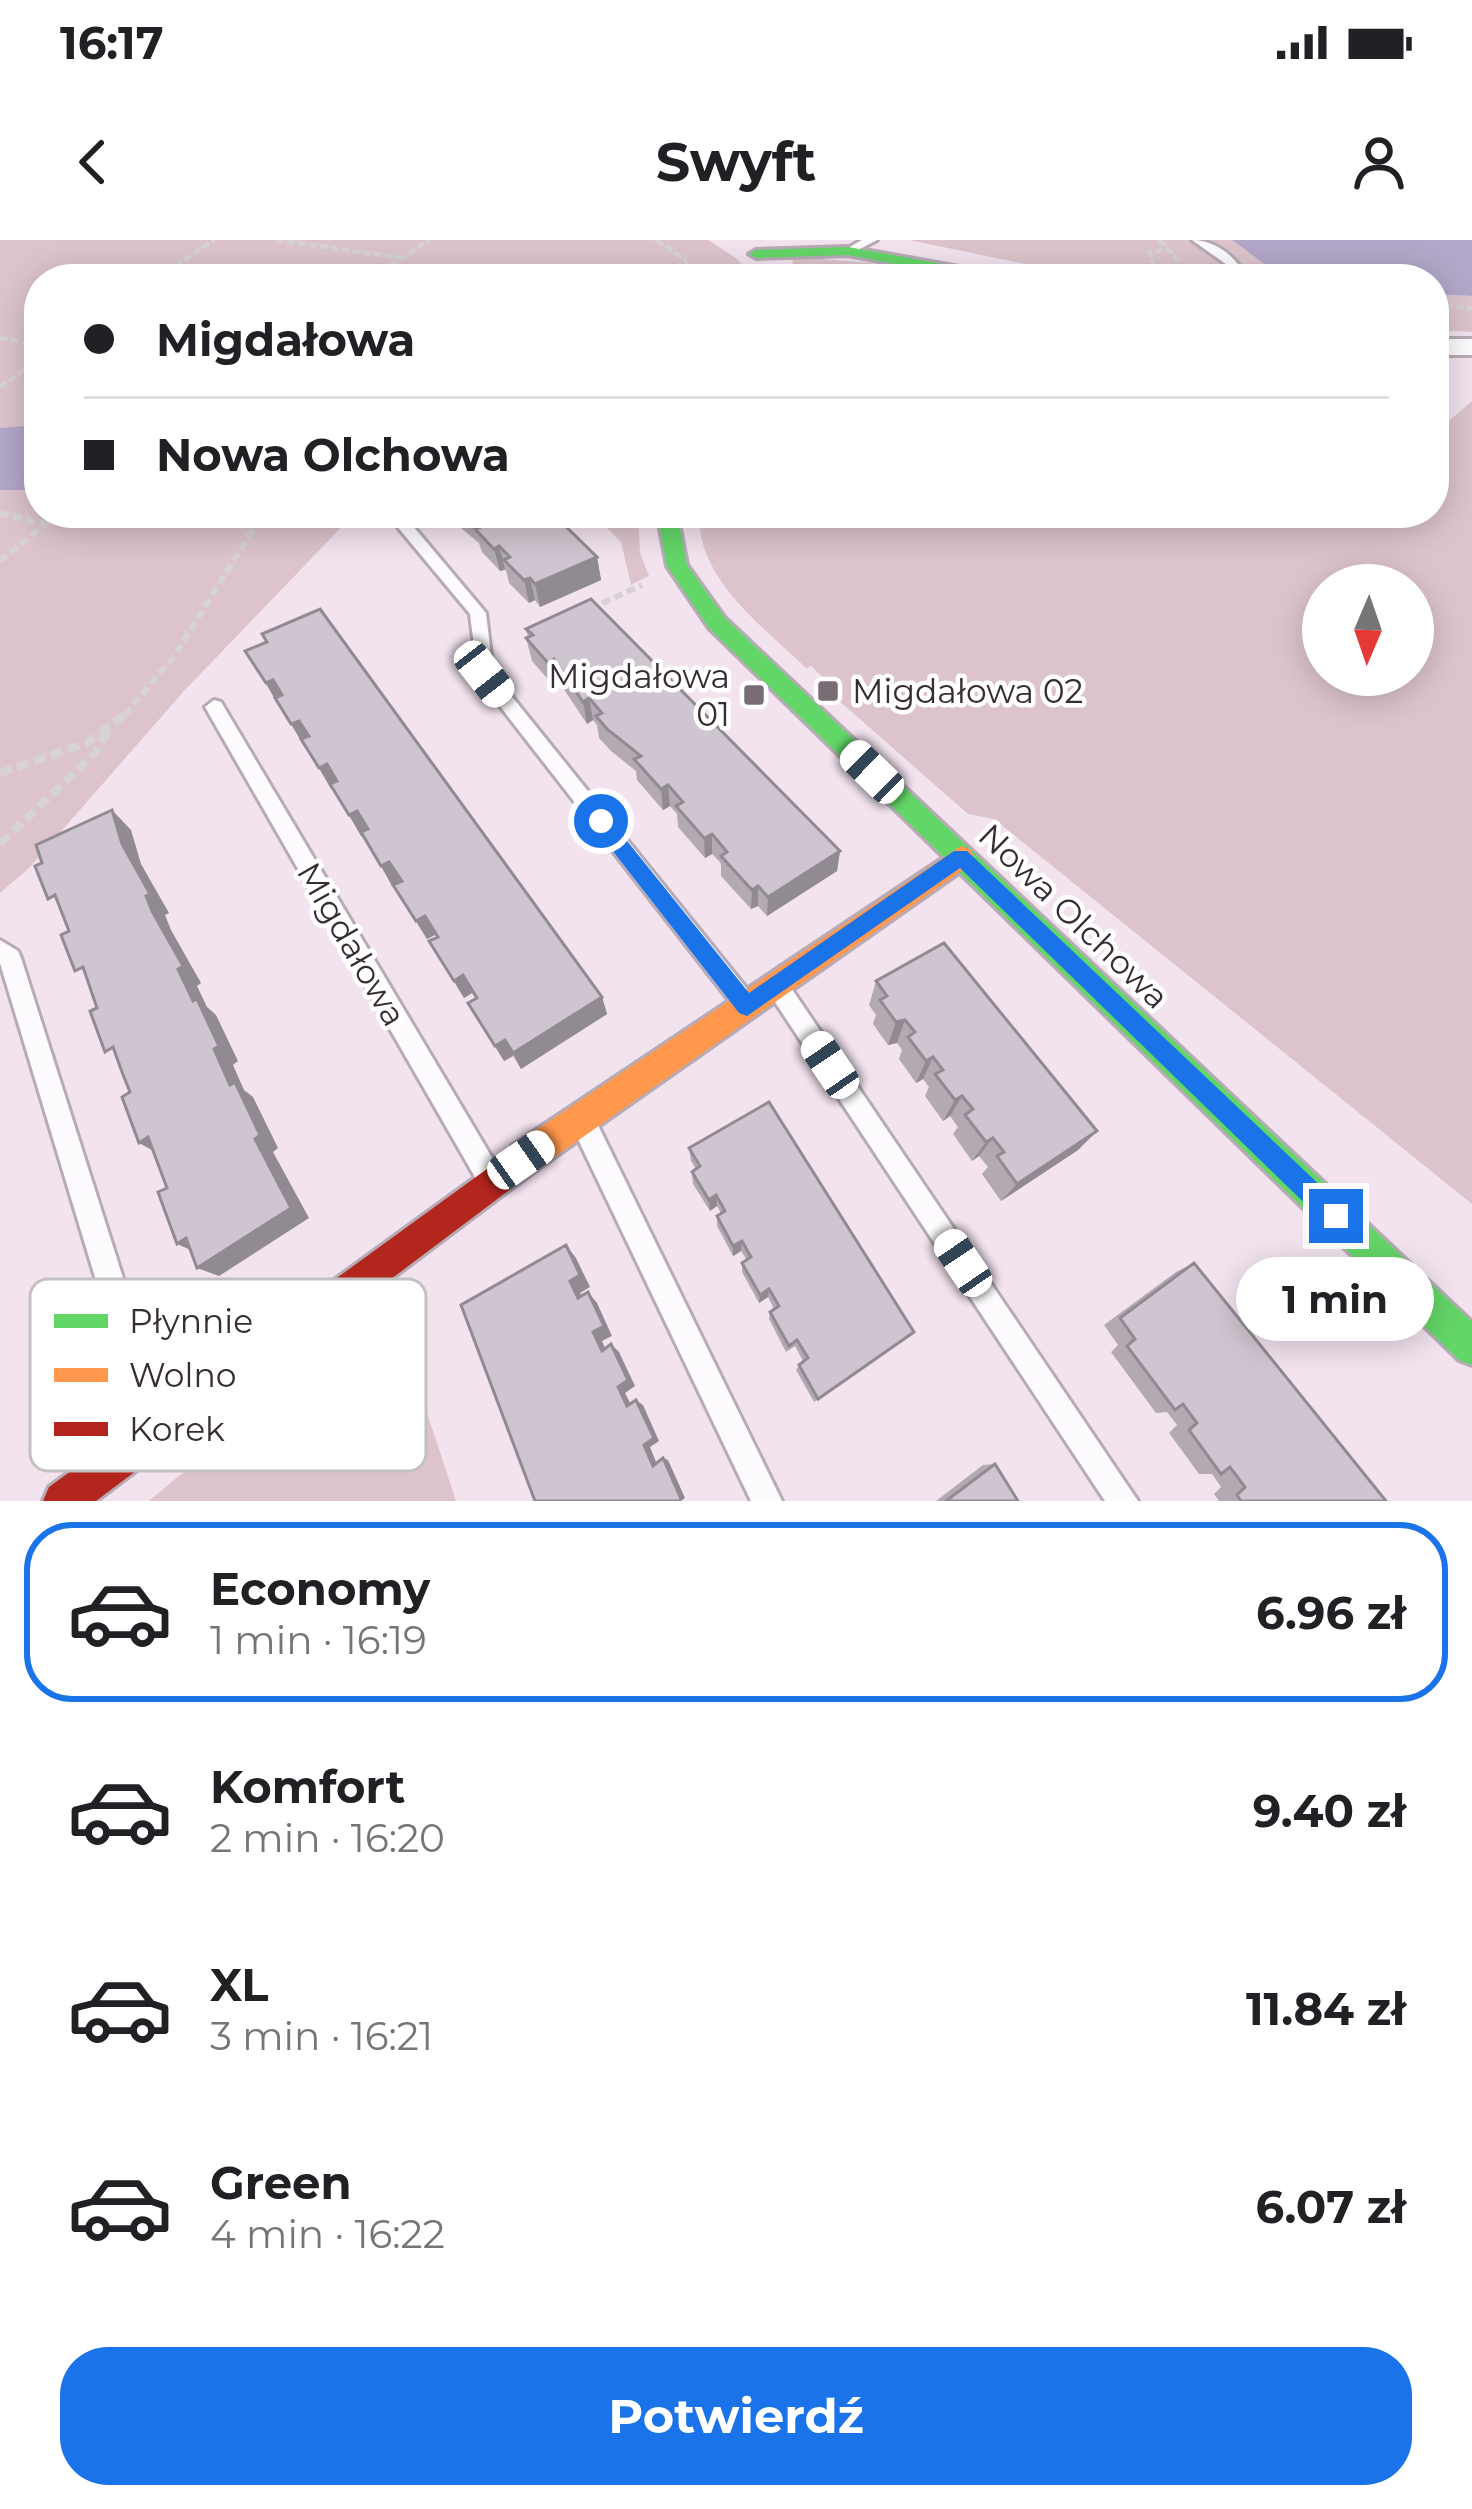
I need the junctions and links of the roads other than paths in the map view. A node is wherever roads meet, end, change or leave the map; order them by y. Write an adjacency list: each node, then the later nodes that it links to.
1 (1198, 240): 5 (lane)
2 (862, 244): 3 (street); 4 (street)
3 (746, 247)
4 (940, 264)
5 (1234, 264)
6 (407, 528): 12 (lane)
7 (670, 528): 9 (street, Nowa Olchowa)
8 (214, 707): 14 (lane, Migdałowa)
9 (961, 857): 11 (street); 17 (street, Nowa Olchowa)
10 (0, 950): 15 (lane)
11 (777, 986): 12 (street); 21 (lane)
12 (747, 1006): 13 (street)
13 (581, 1118): 14 (street); 20 (lane)
14 (491, 1180): 16 (street)
15 (110, 1279)
16 (357, 1279)
17 (1472, 1347)
18 (101, 1471): 19 (street)
19 (63, 1501)
20 (766, 1501)
21 (1123, 1501)

